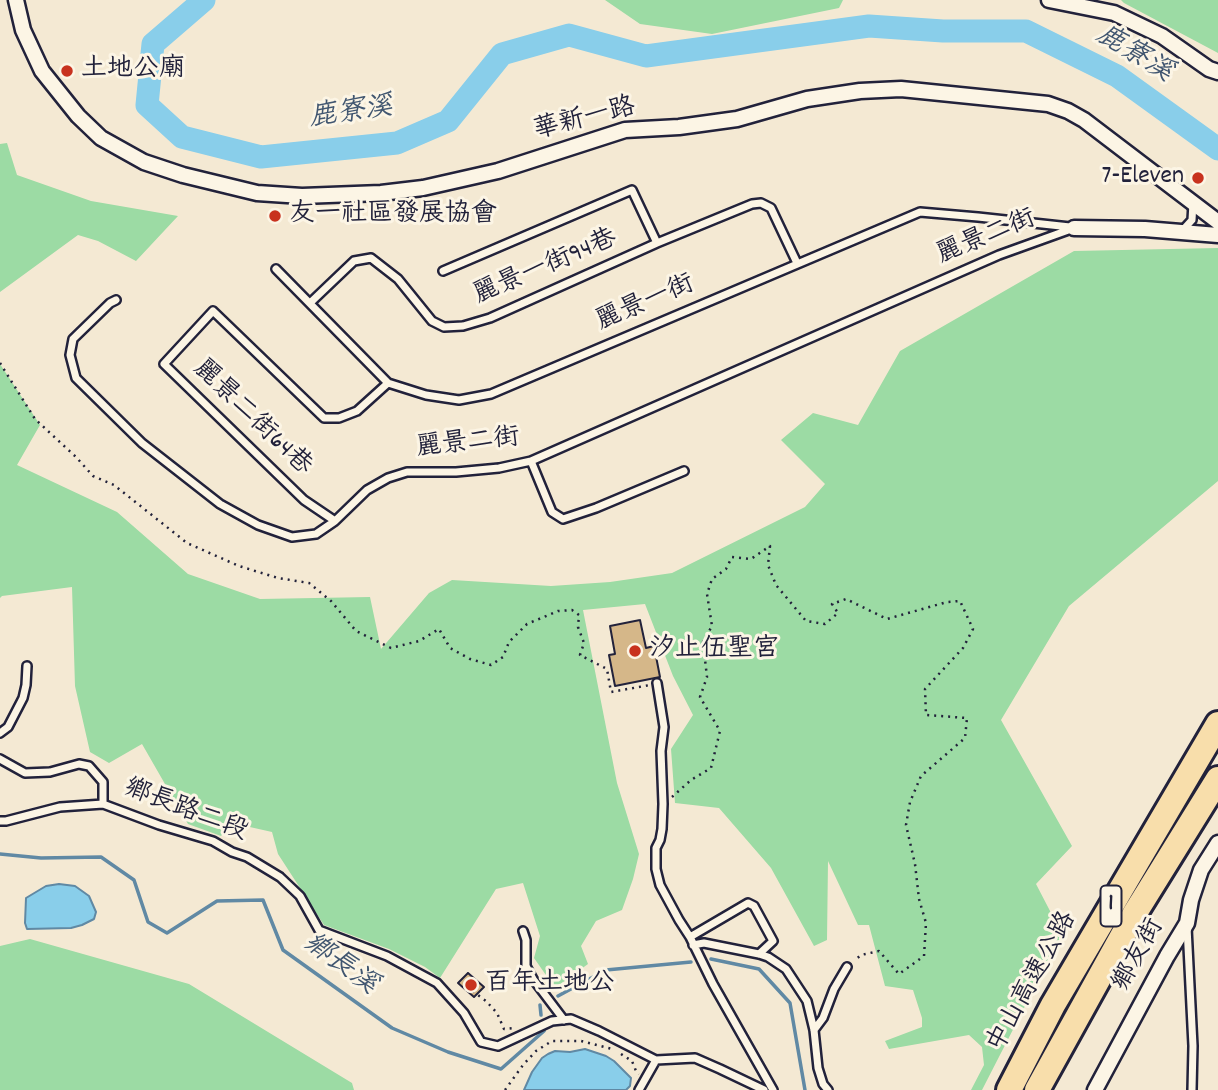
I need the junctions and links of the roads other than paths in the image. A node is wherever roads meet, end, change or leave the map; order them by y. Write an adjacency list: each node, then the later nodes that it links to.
1 (16, 0): 4 (street, 華新一路)
2 (1049, 0): 3 (street)
3 (1218, 72)
4 (1193, 203): 5 (street, 華新一路); 7 (lane)
5 (1218, 222)
6 (1074, 228): 7 (street); 10 (lane, 麗景一街); 16 (lane, 麗景二街)
7 (1181, 232): 8 (street)
8 (1218, 235)
9 (657, 243): 10 (lane, 麗景一街94巷); 12 (lane); 14 (lane, 麗景一街94巷)
10 (797, 263): 15 (lane, 麗景一街)
11 (276, 269): 14 (lane, 麗景一街)
12 (443, 271)
13 (116, 300): 18 (lane, 麗景二街)
14 (310, 303): 15 (lane, 麗景一街)
15 (388, 383): 18 (lane, 麗景二街64巷)
16 (531, 461): 17 (lane); 18 (lane, 麗景二街)
17 (684, 471)
18 (335, 521)
19 (27, 666): 22 (lane)
20 (657, 683): 30 (lane)
21 (1218, 724): 40 (highway, 中山高速公路 / 1)
22 (0, 733)
23 (0, 759): 25 (lane)
24 (1218, 779): 41 (highway, 中山高速公路 / 1)
25 (103, 804): 26 (lane, 鄉長路二段); 33 (lane, 鄉長路二段)
26 (0, 821)
27 (1218, 843): 28 (street, 鄉友街)
28 (1187, 923): 42 (street, 鄉友街); 43 (lane)
29 (523, 931): 33 (lane)
30 (692, 941): 31 (lane); 31 (lane); 38 (lane)
31 (759, 954): 34 (lane)
32 (848, 967): 34 (lane)
33 (564, 1020): 35 (lane)
34 (814, 1030): 39 (lane)
35 (656, 1060): 36 (lane); 37 (lane)
36 (639, 1090)
37 (764, 1090)
38 (773, 1090)
39 (828, 1090)
40 (1009, 1090)
41 (1037, 1090)
42 (1095, 1090)
43 (1192, 1090)

